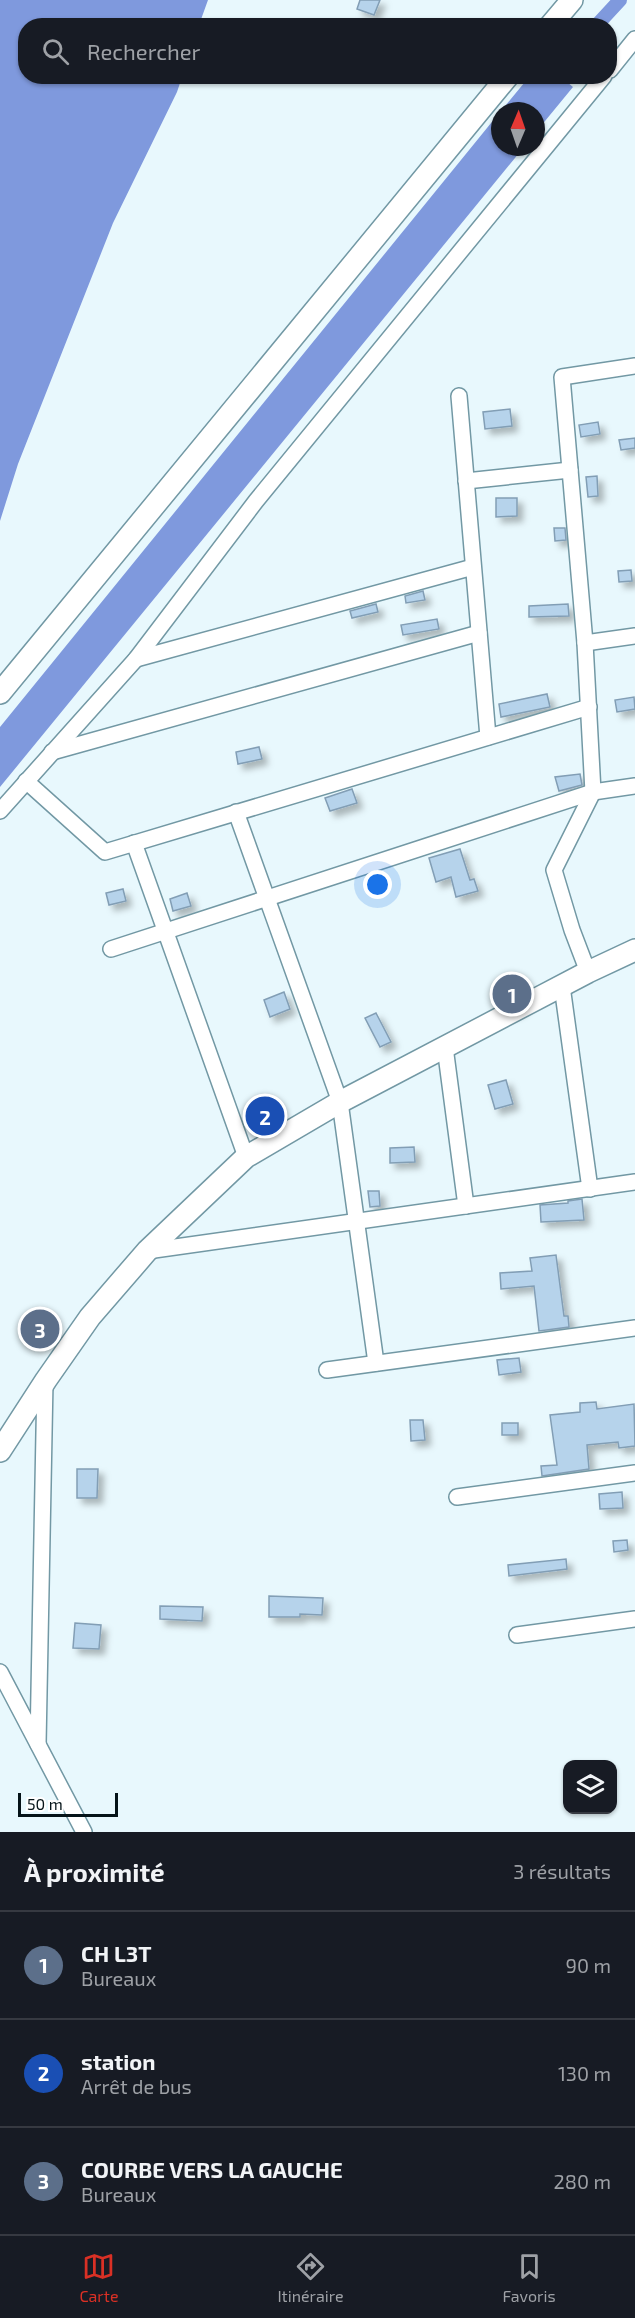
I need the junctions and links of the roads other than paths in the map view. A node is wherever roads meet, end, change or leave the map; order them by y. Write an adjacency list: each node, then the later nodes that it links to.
1 (572, 0): 2 (main road)
2 (557, 18)
3 (635, 39): 4 (street)
4 (617, 60)
5 (501, 84): 16 (main road)
6 (597, 84): 15 (street)
7 (635, 366): 9 (street)
8 (459, 396): 10 (street)
9 (570, 470): 10 (street); 14 (street)
10 (466, 481): 11 (street)
11 (473, 567): 12 (street); 15 (street)
12 (479, 633): 18 (street); 19 (street)
13 (635, 636): 14 (street)
14 (585, 643): 17 (street)
15 (136, 659): 19 (street)
16 (0, 693)
17 (588, 707): 18 (street); 22 (street)
18 (488, 737): 24 (street)
19 (52, 752): 20 (street)
20 (26, 781): 23 (street); 25 (street)
21 (635, 786): 22 (street)
22 (593, 792): 26 (street); 30 (street)
23 (0, 811)
24 (236, 812): 25 (street); 26 (street)
25 (134, 843): 27 (street)
26 (267, 898): 27 (street); 33 (street)
27 (165, 931): 28 (street); 34 (street)
28 (111, 949)
29 (635, 950): 30 (main road)
30 (588, 972): 31 (main road)
31 (562, 986): 32 (main road); 36 (street)
32 (445, 1047): 33 (main road); 37 (street)
33 (340, 1102): 34 (main road); 38 (street)
34 (246, 1158): 39 (main road)
35 (635, 1182): 36 (street)
36 (590, 1188): 37 (street)
37 (466, 1206): 38 (street)
38 (358, 1221): 39 (street); 41 (street)
39 (147, 1251): 43 (main road)
40 (635, 1328): 41 (street)
41 (376, 1363): 42 (street)
42 (327, 1370)
43 (45, 1380): 44 (main road); 50 (street)
44 (0, 1451)
45 (635, 1473): 46 (street)
46 (457, 1497)
47 (635, 1619): 48 (street)
48 (517, 1635)
49 (0, 1672): 50 (street)
50 (38, 1744): 51 (street)
51 (84, 1832)

